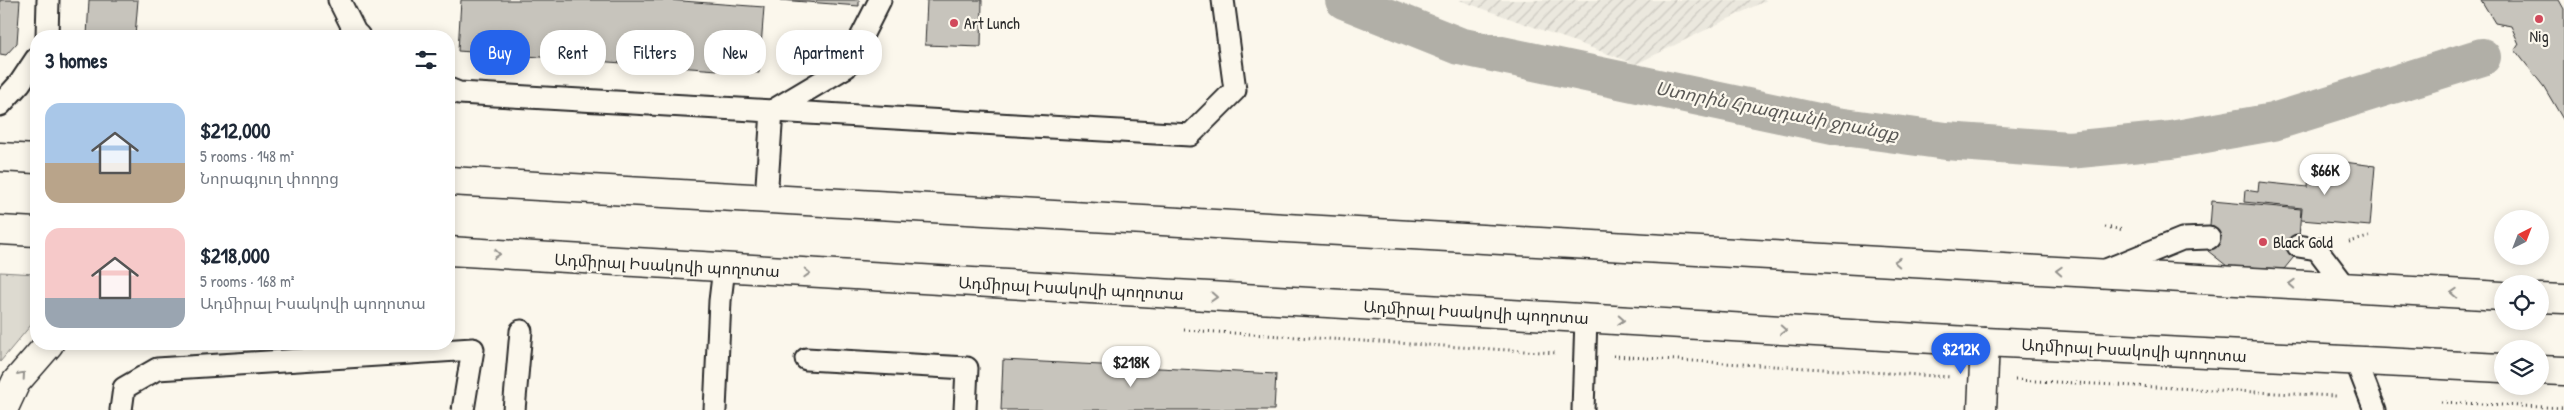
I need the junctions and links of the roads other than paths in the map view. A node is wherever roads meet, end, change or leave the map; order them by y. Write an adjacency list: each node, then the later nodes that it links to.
1 (48, 0): 5 (lane)
2 (339, 0): 6 (lane)
3 (880, 0): 10 (lane)
4 (1223, 0): 10 (lane)
5 (47, 30)
6 (354, 30)
7 (30, 68): 9 (lane)
8 (455, 91): 10 (lane)
9 (0, 105)
10 (772, 112): 14 (lane)
11 (0, 157): 12 (main road)
12 (30, 159)
13 (455, 181): 14 (main road)
14 (766, 199): 21 (main road, one-way to 14)
15 (0, 230): 16 (main road)
16 (30, 232)
17 (2209, 238): 21 (lane)
18 (2298, 246): 22 (lane)
19 (455, 252): 20 (main road, Ադմիրալ Իսակովի պողոտա, one-way to 20)
20 (724, 268): 26 (main road, Ադմիրալ Իսակովի պողոտա, one-way to 26); 39 (lane)
21 (2099, 273): 22 (main road, one-way to 21)
22 (2346, 287): 23 (main road, one-way to 22)
23 (2494, 296)
24 (2549, 298): 25 (main road)
25 (2564, 299)
26 (1586, 318): 28 (main road, Ադմիրալ Իսակովի պողոտա, one-way to 28); 41 (lane)
27 (521, 331): 38 (lane)
28 (1985, 342): 31 (main road, Ադմիրալ Իսակովի պողոտա); 42 (main road)
29 (44, 350): 35 (main road, one-way to 29)
30 (806, 359): 40 (lane)
31 (2356, 361): 32 (main road, Ադմիրալ Իսակովի պողոտա); 43 (lane)
32 (2494, 368)
33 (2549, 370): 34 (main road)
34 (2564, 371)
35 (2, 410)
36 (121, 410): 37 (lane)
37 (463, 410)
38 (514, 410)
39 (715, 410)
40 (965, 410)
41 (1583, 410)
42 (1982, 410)
43 (2375, 410)

